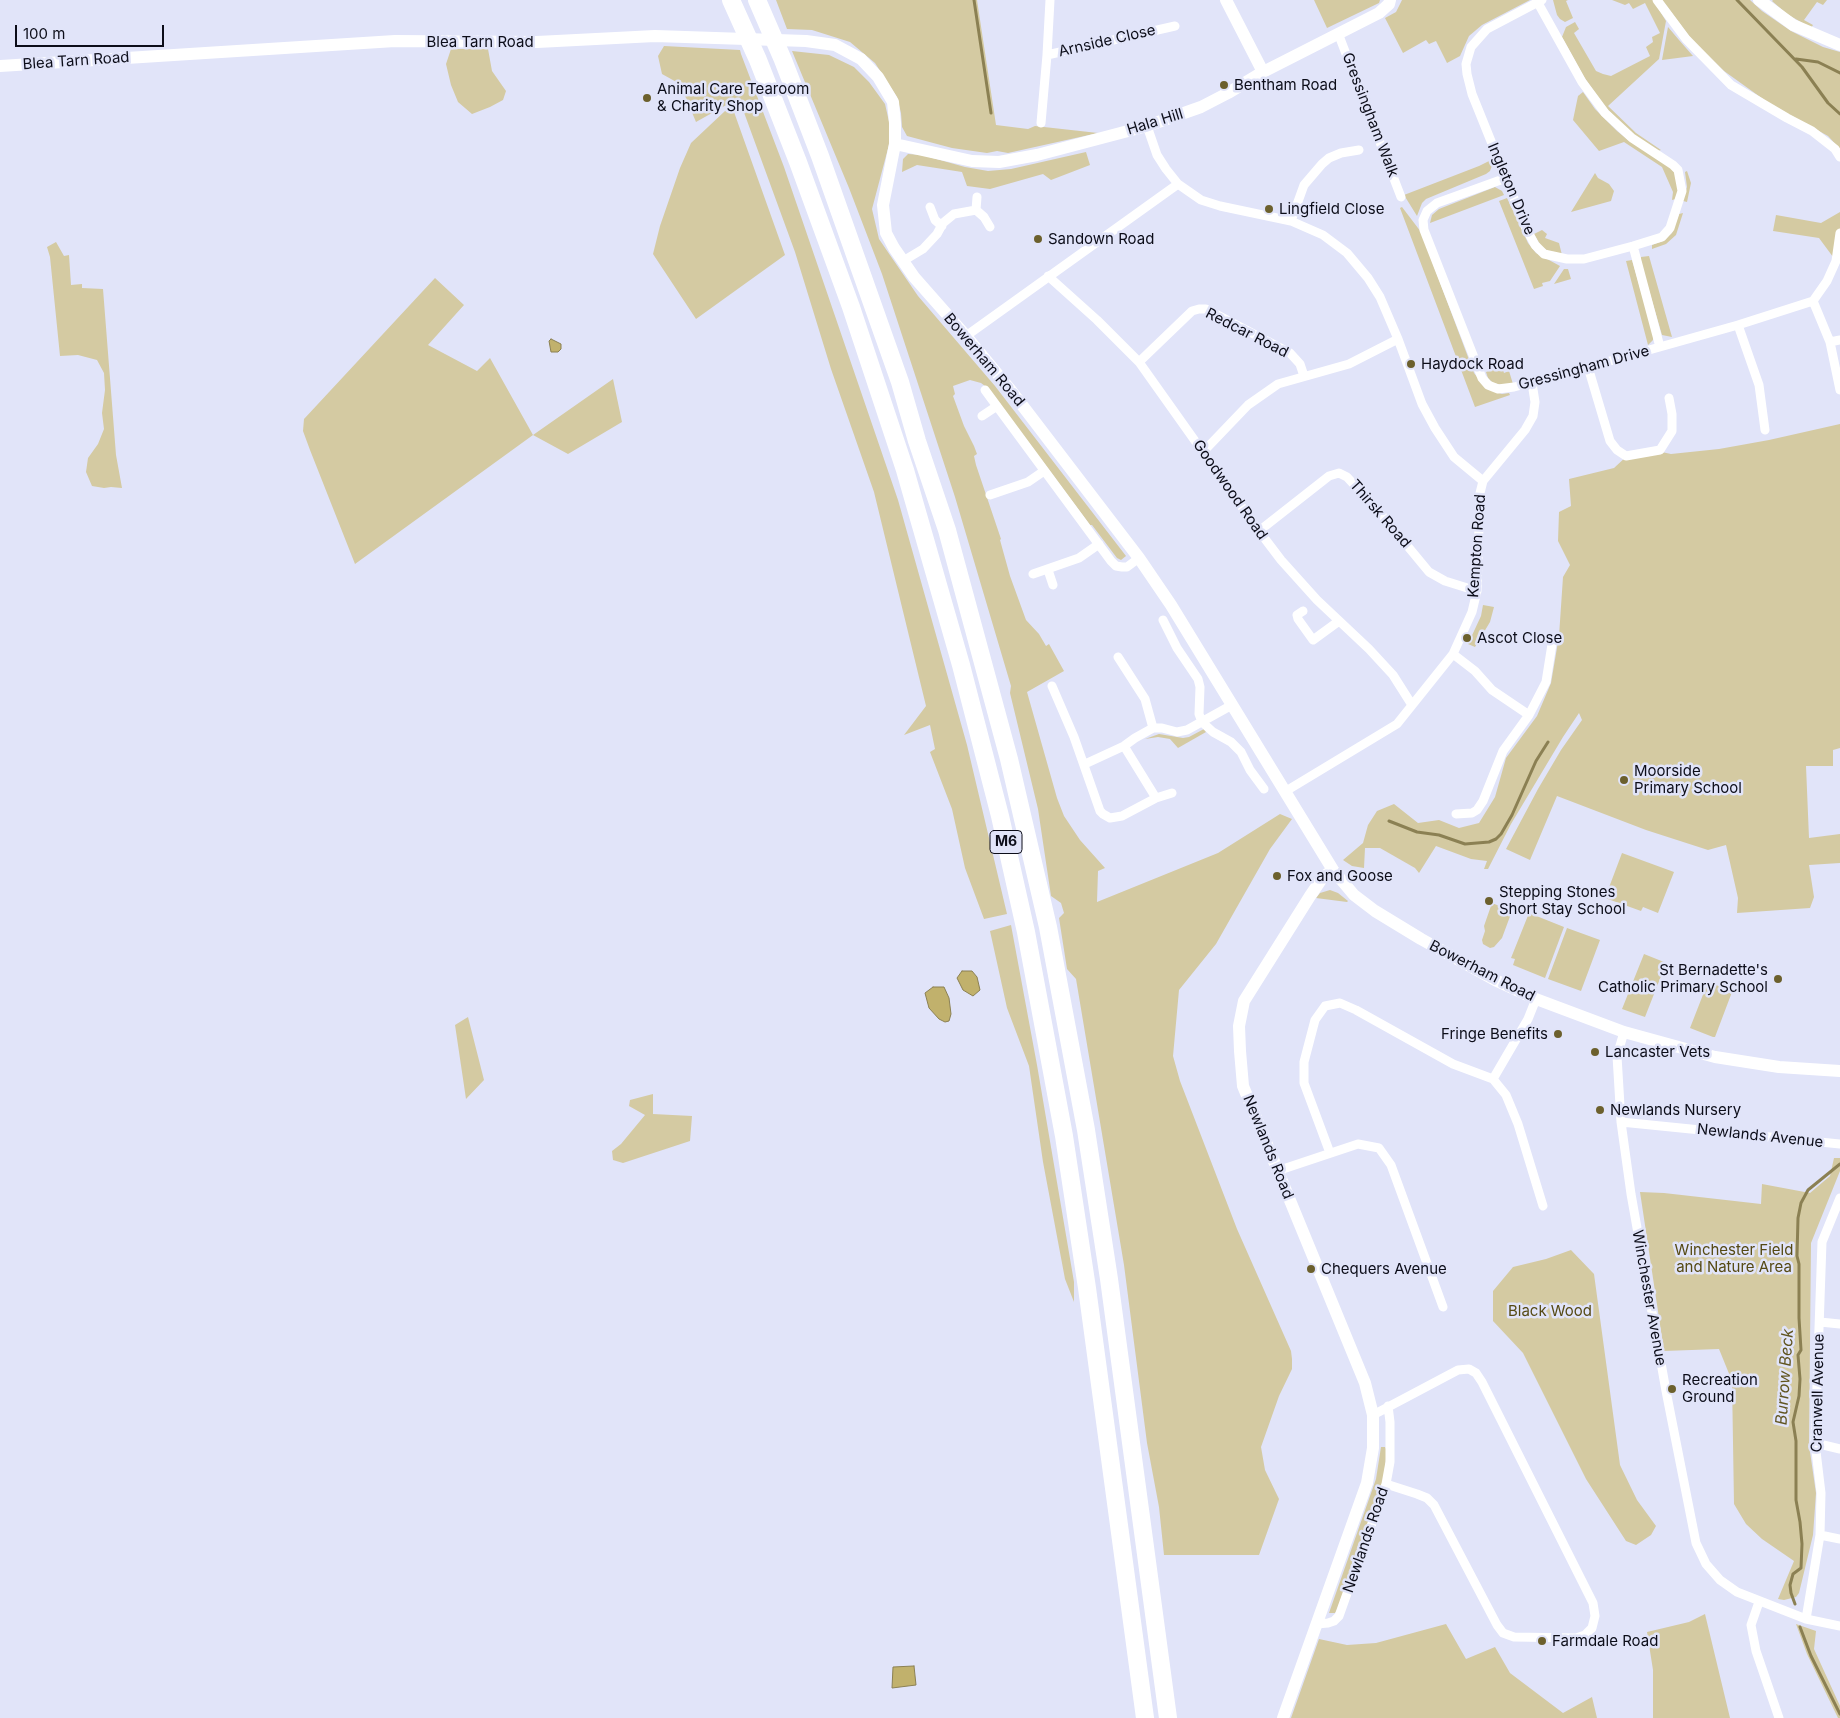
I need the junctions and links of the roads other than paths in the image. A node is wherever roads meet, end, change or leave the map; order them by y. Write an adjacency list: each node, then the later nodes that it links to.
1 (731, 0): 107 (highway, M6)
2 (757, 0): 108 (highway, M6)
3 (1050, 0): 12 (street)
4 (1226, 0): 14 (street)
5 (1390, 0): 10 (street, Hala Hill)
6 (1658, 0): 19 (street)
7 (1759, 0): 11 (street)
8 (1540, 2): 20 (street, Ingleton Drive); 30 (street, Ingleton Drive)
9 (1168, 25): 12 (street, Arnside Close)
10 (1338, 33): 14 (street, Hala Hill); 23 (street, Gressingham Walk)
11 (1840, 45)
12 (1048, 55): 15 (street)
13 (0, 66): 17 (street, Blea Tarn Road)
14 (1263, 72): 16 (street, Hala Hill)
15 (1041, 123)
16 (1147, 126): 17 (street, Hala Hill); 21 (street)
17 (895, 144): 31 (street, Bowerham Road)
18 (1359, 150): 26 (street)
19 (1840, 157)
20 (1506, 178): 30 (street, Ingleton Drive); 43 (street, Gressingham Drive)
21 (1178, 184): 26 (street); 32 (street)
22 (977, 197): 25 (street)
23 (1401, 197)
24 (930, 207): 27 (street)
25 (976, 210): 27 (street); 28 (street)
26 (1291, 221): 36 (street)
27 (942, 226): 31 (street)
28 (990, 227)
29 (1840, 232): 33 (street)
30 (1633, 246): 39 (street)
31 (903, 262): 35 (street, Bowerham Road)
32 (1048, 276): 35 (street); 40 (street, Goodwood Road)
33 (1813, 301): 34 (street, Gressingham Drive); 38 (street)
34 (1738, 325): 39 (street, Gressingham Drive); 49 (street)
35 (966, 336): 56 (street, Bowerham Road)
36 (1398, 339): 42 (street); 52 (street)
37 (1840, 340): 38 (street)
38 (1830, 342): 45 (street)
39 (1660, 347): 41 (street, Gressingham Drive)
40 (1140, 362): 42 (street, Redcar Road); 50 (street, Goodwood Road)
41 (1588, 367): 43 (street, Gressingham Drive); 46 (street)
42 (1304, 376): 50 (street)
43 (1532, 383): 52 (street, Kempton Road)
44 (985, 390): 47 (street, Bowerham Road)
45 (1840, 390)
46 (1669, 398)
47 (996, 406): 48 (street, Bowerham Road); 51 (street, Bowerham Road)
48 (982, 416)
49 (1766, 430)
50 (1203, 452): 54 (street, Goodwood Road)
51 (1044, 470): 53 (street); 55 (street, Bowerham Road)
52 (1483, 481): 60 (street, Kempton Road)
53 (990, 495)
54 (1259, 531): 60 (street, Thirsk Road); 63 (street, Goodwood Road)
55 (1099, 544): 56 (street, Bowerham Road); 57 (street)
56 (1139, 558): 69 (street, Bowerham Road)
57 (1048, 570): 58 (street); 59 (street)
58 (1033, 574)
59 (1053, 585)
60 (1477, 591): 65 (street, Kempton Road)
61 (1303, 611): 63 (street)
62 (1163, 620): 71 (street)
63 (1339, 621): 68 (street, Goodwood Road)
64 (1553, 638): 70 (street)
65 (1453, 654): 68 (street, Kempton Road); 70 (street)
66 (1118, 657): 72 (street)
67 (1052, 686): 74 (street)
68 (1412, 704): 76 (street, Kempton Road)
69 (1232, 705): 71 (street); 76 (street, Bowerham Road)
70 (1529, 715): 79 (street)
71 (1202, 722): 72 (street); 75 (street)
72 (1153, 728): 73 (street)
73 (1124, 746): 74 (street); 78 (street)
74 (1085, 764): 78 (street)
75 (1264, 789)
76 (1286, 791): 80 (street, Bowerham Road)
77 (1172, 793): 78 (street)
78 (1156, 798)
79 (1456, 814)
80 (1333, 870): 81 (street, Bowerham Road); 88 (street, Newlands Road)
81 (1536, 999): 82 (street, Bowerham Road); 84 (street)
82 (1624, 1032): 83 (street, Bowerham Road); 85 (street, Winchester Avenue)
83 (1840, 1071)
84 (1493, 1079): 87 (street); 90 (street)
85 (1621, 1122): 86 (street, Newlands Avenue); 103 (street, Winchester Avenue)
86 (1840, 1144)
87 (1330, 1153): 88 (street); 91 (street)
88 (1277, 1171): 95 (street, Newlands Road)
89 (1840, 1198): 92 (street, Cranwell Avenue)
90 (1543, 1206)
91 (1443, 1307)
92 (1820, 1322): 93 (street); 98 (street, Cranwell Avenue)
93 (1840, 1324)
94 (1388, 1406): 95 (street); 97 (street, Newlands Road); 100 (street)
95 (1372, 1415): 96 (street, Newlands Road)
96 (1373, 1438): 97 (street); 105 (street, Newlands Road)
97 (1390, 1438): 100 (street, Newlands Road)
98 (1815, 1443): 99 (street); 101 (street, Cranwell Avenue)
99 (1840, 1449)
100 (1386, 1484): 105 (street, Newlands Road)
101 (1820, 1535): 102 (street); 104 (street, Cranwell Avenue)
102 (1840, 1539)
103 (1759, 1602): 104 (street, Winchester Avenue); 110 (street)
104 (1806, 1619): 106 (street, Winchester Avenue)
105 (1317, 1624): 109 (street, Newlands Road)
106 (1840, 1626)
107 (1145, 1718)
108 (1168, 1718)
109 (1283, 1718)
110 (1779, 1718)

